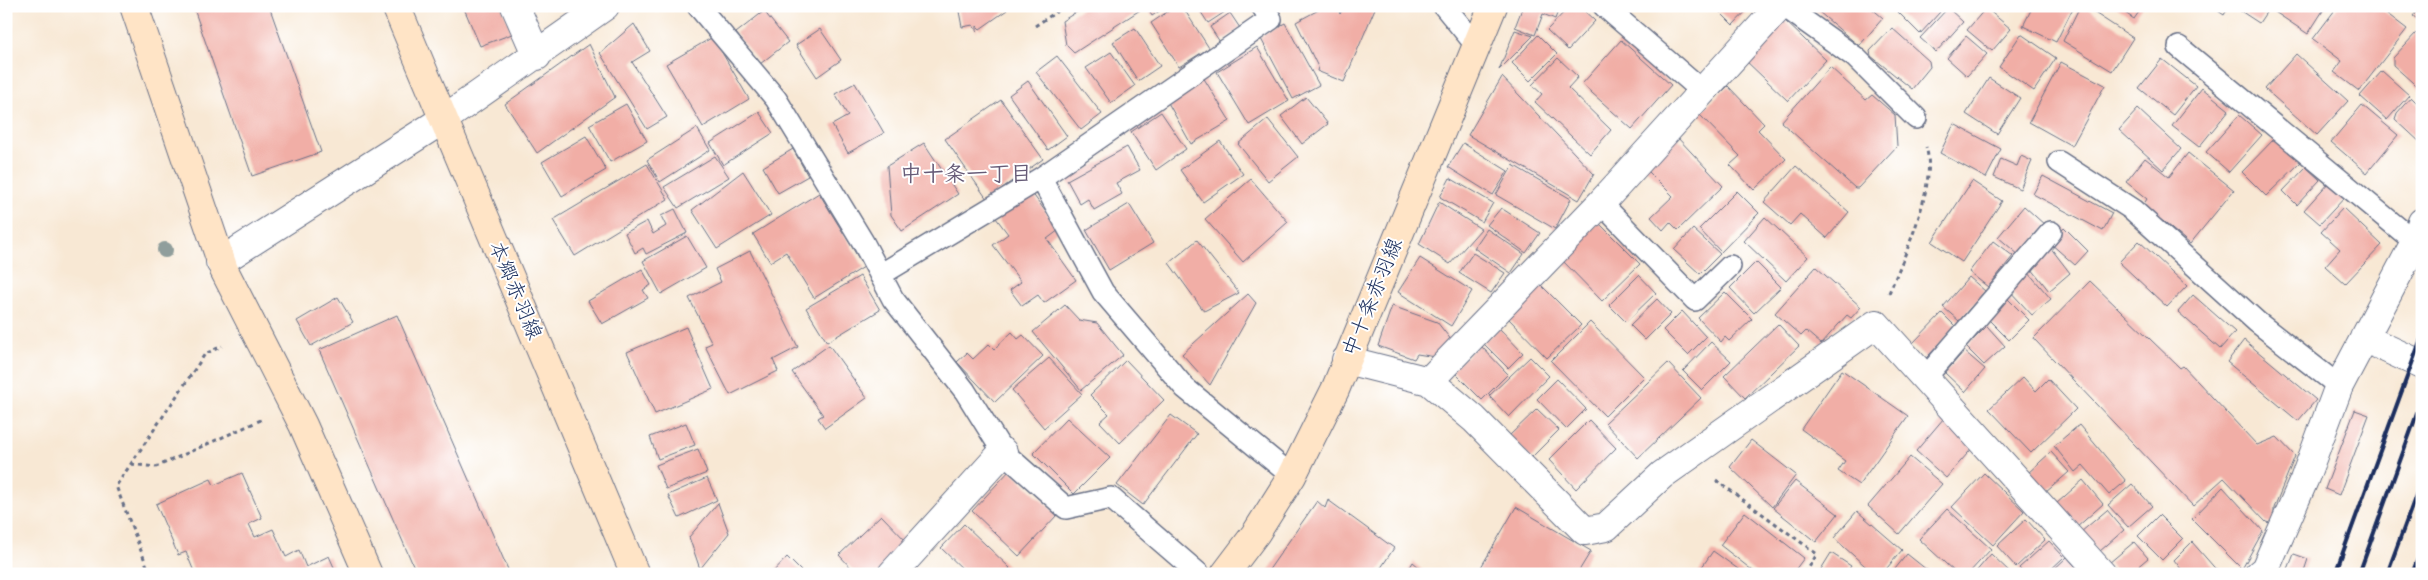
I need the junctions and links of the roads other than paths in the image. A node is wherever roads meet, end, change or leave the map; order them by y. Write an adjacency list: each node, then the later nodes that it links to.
1 (134, 6): 23 (main road)
2 (396, 6): 17 (main road, 本郷赤羽線)
3 (515, 6): 14 (street)
4 (604, 6): 14 (street)
5 (698, 6): 25 (lane)
6 (1262, 6): 19 (lane)
7 (1444, 6): 12 (lane)
8 (1493, 6): 12 (main road, 中十条赤羽線)
9 (1604, 6): 15 (lane)
10 (1780, 6): 15 (street)
11 (1784, 6): 16 (lane)
12 (1476, 45): 27 (main road, 中十条赤羽線)
13 (2179, 48): 22 (lane)
14 (537, 56): 17 (street)
15 (1702, 91): 20 (street)
16 (1916, 118)
17 (444, 119): 23 (street); 35 (main road, 本郷赤羽線)
18 (2059, 162): 31 (lane)
19 (1040, 178): 25 (lane); 33 (lane)
20 (1601, 203): 24 (lane); 30 (street)
21 (2051, 232): 29 (lane)
22 (2418, 232): 26 (street)
23 (220, 262): 34 (main road)
24 (1730, 266)
25 (880, 275): 32 (lane)
26 (2364, 338): 28 (street); 31 (street)
27 (1346, 360): 30 (street); 33 (main road, 中十条赤羽線)
28 (2422, 365)
29 (1926, 378): 30 (street); 39 (street)
30 (1429, 381)
31 (2338, 386): 40 (street)
32 (1003, 452): 36 (street); 37 (lane)
33 (1292, 476): 38 (main road, 中十条赤羽線)
34 (368, 574)
35 (635, 574)
36 (892, 574)
37 (1199, 574)
38 (1225, 574)
39 (2102, 574)
40 (2259, 574)

